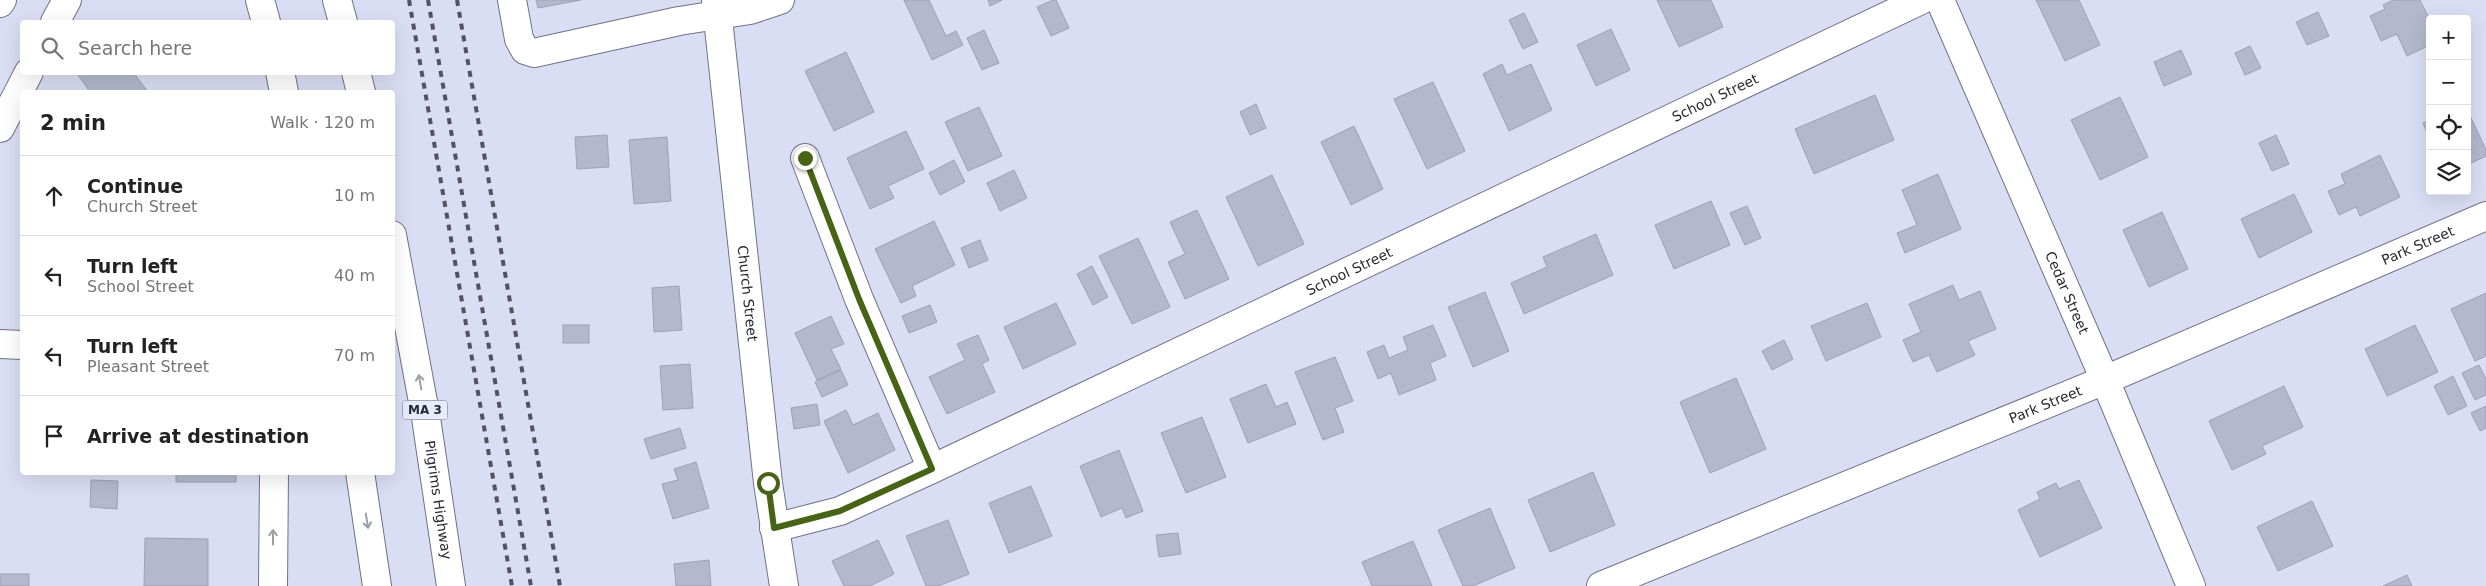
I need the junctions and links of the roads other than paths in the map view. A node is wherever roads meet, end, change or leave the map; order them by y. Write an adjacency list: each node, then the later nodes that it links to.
1 (67, 0): 9 (main road)
2 (260, 0): 10 (main road)
3 (337, 0): 11 (main road)
4 (512, 0): 8 (main road)
5 (780, 0): 8 (main road)
6 (1921, 0): 24 (main road, School Street)
7 (1940, 0): 23 (main road, Cedar Street)
8 (717, 8): 27 (main road, Church Street)
9 (56, 20)
10 (265, 20)
11 (342, 20)
12 (27, 75): 17 (main road)
13 (281, 75): 15 (main road)
14 (357, 75): 16 (main road)
15 (284, 90)
16 (360, 90)
17 (0, 128)
18 (805, 158): 24 (main road)
19 (2486, 216): 23 (main road, Park Street)
20 (395, 251): 30 (main road, Pilgrims Highway / MA 3, one-way to 20)
21 (0, 344): 22 (main road)
22 (20, 345)
23 (2105, 380): 32 (main road, Park Street); 33 (main road, Cedar Street)
24 (932, 469): 27 (main road, School Street)
25 (274, 475): 28 (main road, one-way to 25)
26 (360, 475): 29 (main road, one-way to 29)
27 (774, 528): 31 (main road, Church Street)
28 (273, 586)
29 (377, 586)
30 (451, 586)
31 (784, 586)
32 (1601, 586)
33 (2191, 586)

